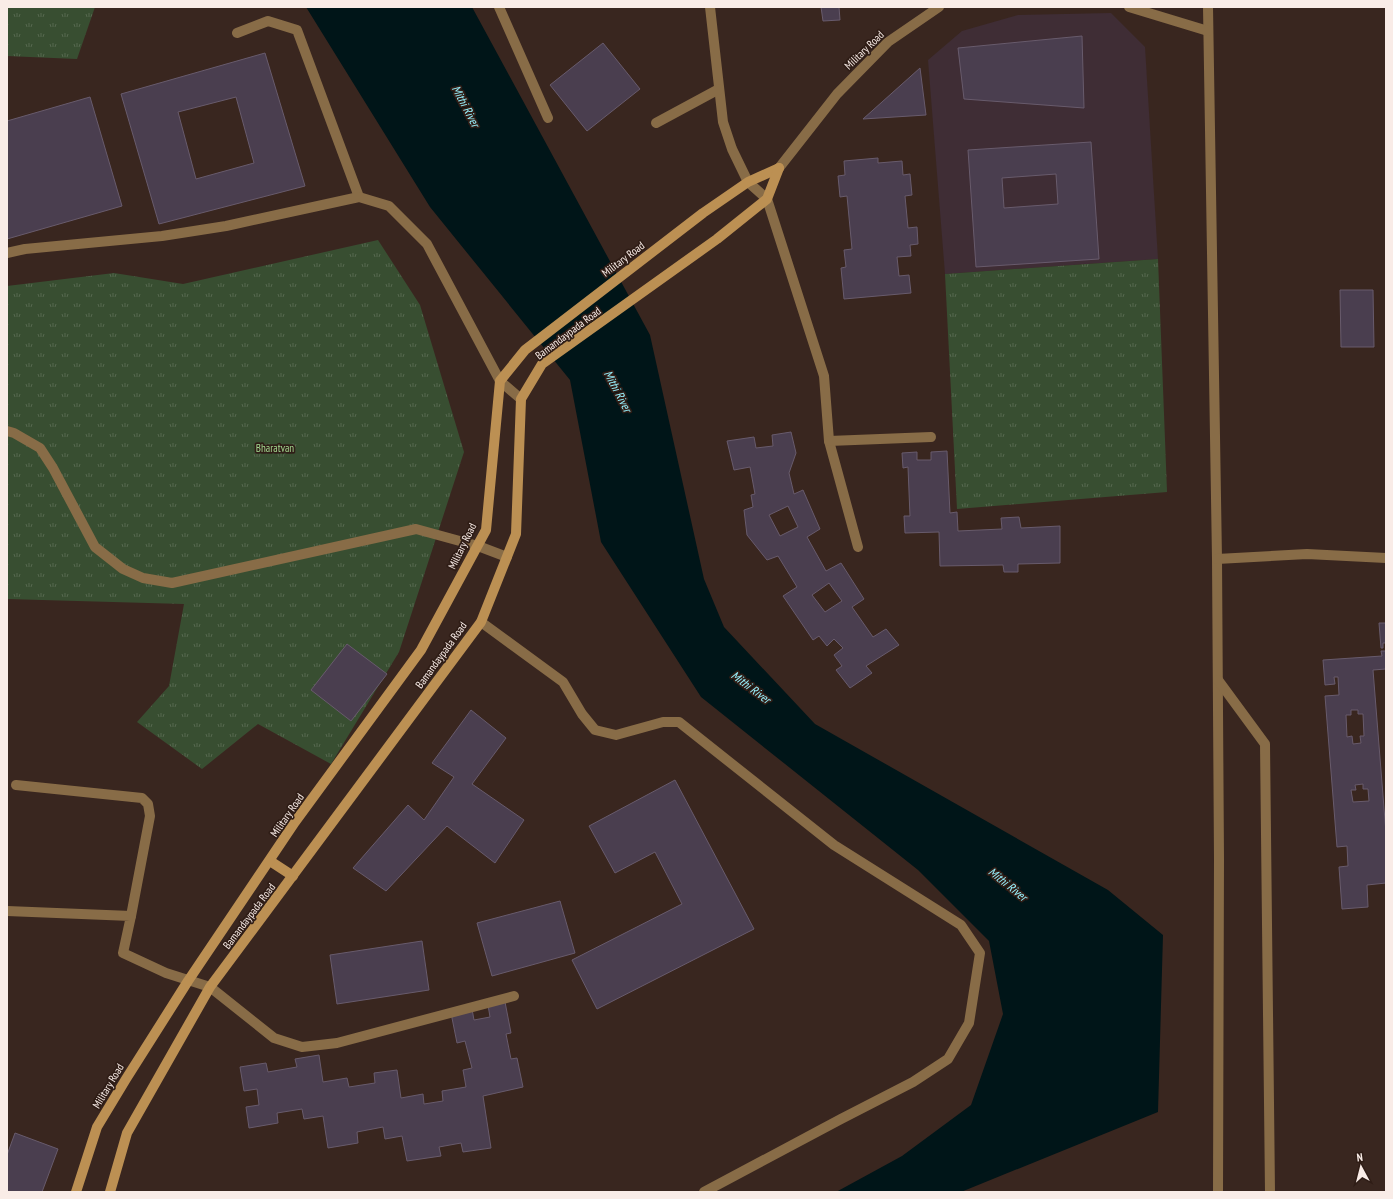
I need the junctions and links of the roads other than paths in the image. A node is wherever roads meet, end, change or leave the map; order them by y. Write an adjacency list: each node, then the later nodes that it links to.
1 (499, 7): 9 (street)
2 (710, 7): 8 (street)
3 (939, 7): 11 (street, Military Road)
4 (1129, 7): 6 (street)
5 (1208, 7): 6 (street)
6 (1208, 32): 25 (street)
7 (237, 33): 13 (street)
8 (719, 88): 10 (street); 12 (street)
9 (548, 118)
10 (656, 123)
11 (779, 168): 12 (street, Military Road); 14 (street, Bamandaypada Road)
12 (748, 182): 14 (street); 16 (street, Military Road)
13 (359, 197): 15 (street); 16 (street)
14 (766, 199): 17 (street, Bamandaypada Road); 20 (street)
15 (7, 253)
16 (500, 381): 17 (street); 21 (street, Military Road)
17 (521, 399): 23 (street, Bamandaypada Road)
18 (7, 431): 21 (street)
19 (931, 437): 20 (street)
20 (829, 442): 22 (street)
21 (478, 546): 23 (street); 29 (street, Military Road)
22 (858, 547)
23 (507, 557): 26 (street, Bamandaypada Road)
24 (1386, 558): 25 (street)
25 (1217, 559): 27 (street)
26 (481, 622): 30 (street, Bamandaypada Road); 38 (street)
27 (1218, 680): 39 (street); 40 (street)
28 (16, 785): 32 (street)
29 (270, 861): 30 (street); 33 (street, Military Road)
30 (293, 876): 34 (street, Bamandaypada Road)
31 (7, 911): 32 (street)
32 (131, 916): 33 (street)
33 (188, 981): 34 (street); 36 (street, Military Road)
34 (210, 987): 35 (street); 37 (street, Bamandaypada Road)
35 (514, 996)
36 (76, 1192)
37 (110, 1192)
38 (704, 1192)
39 (1218, 1192)
40 (1270, 1192)

